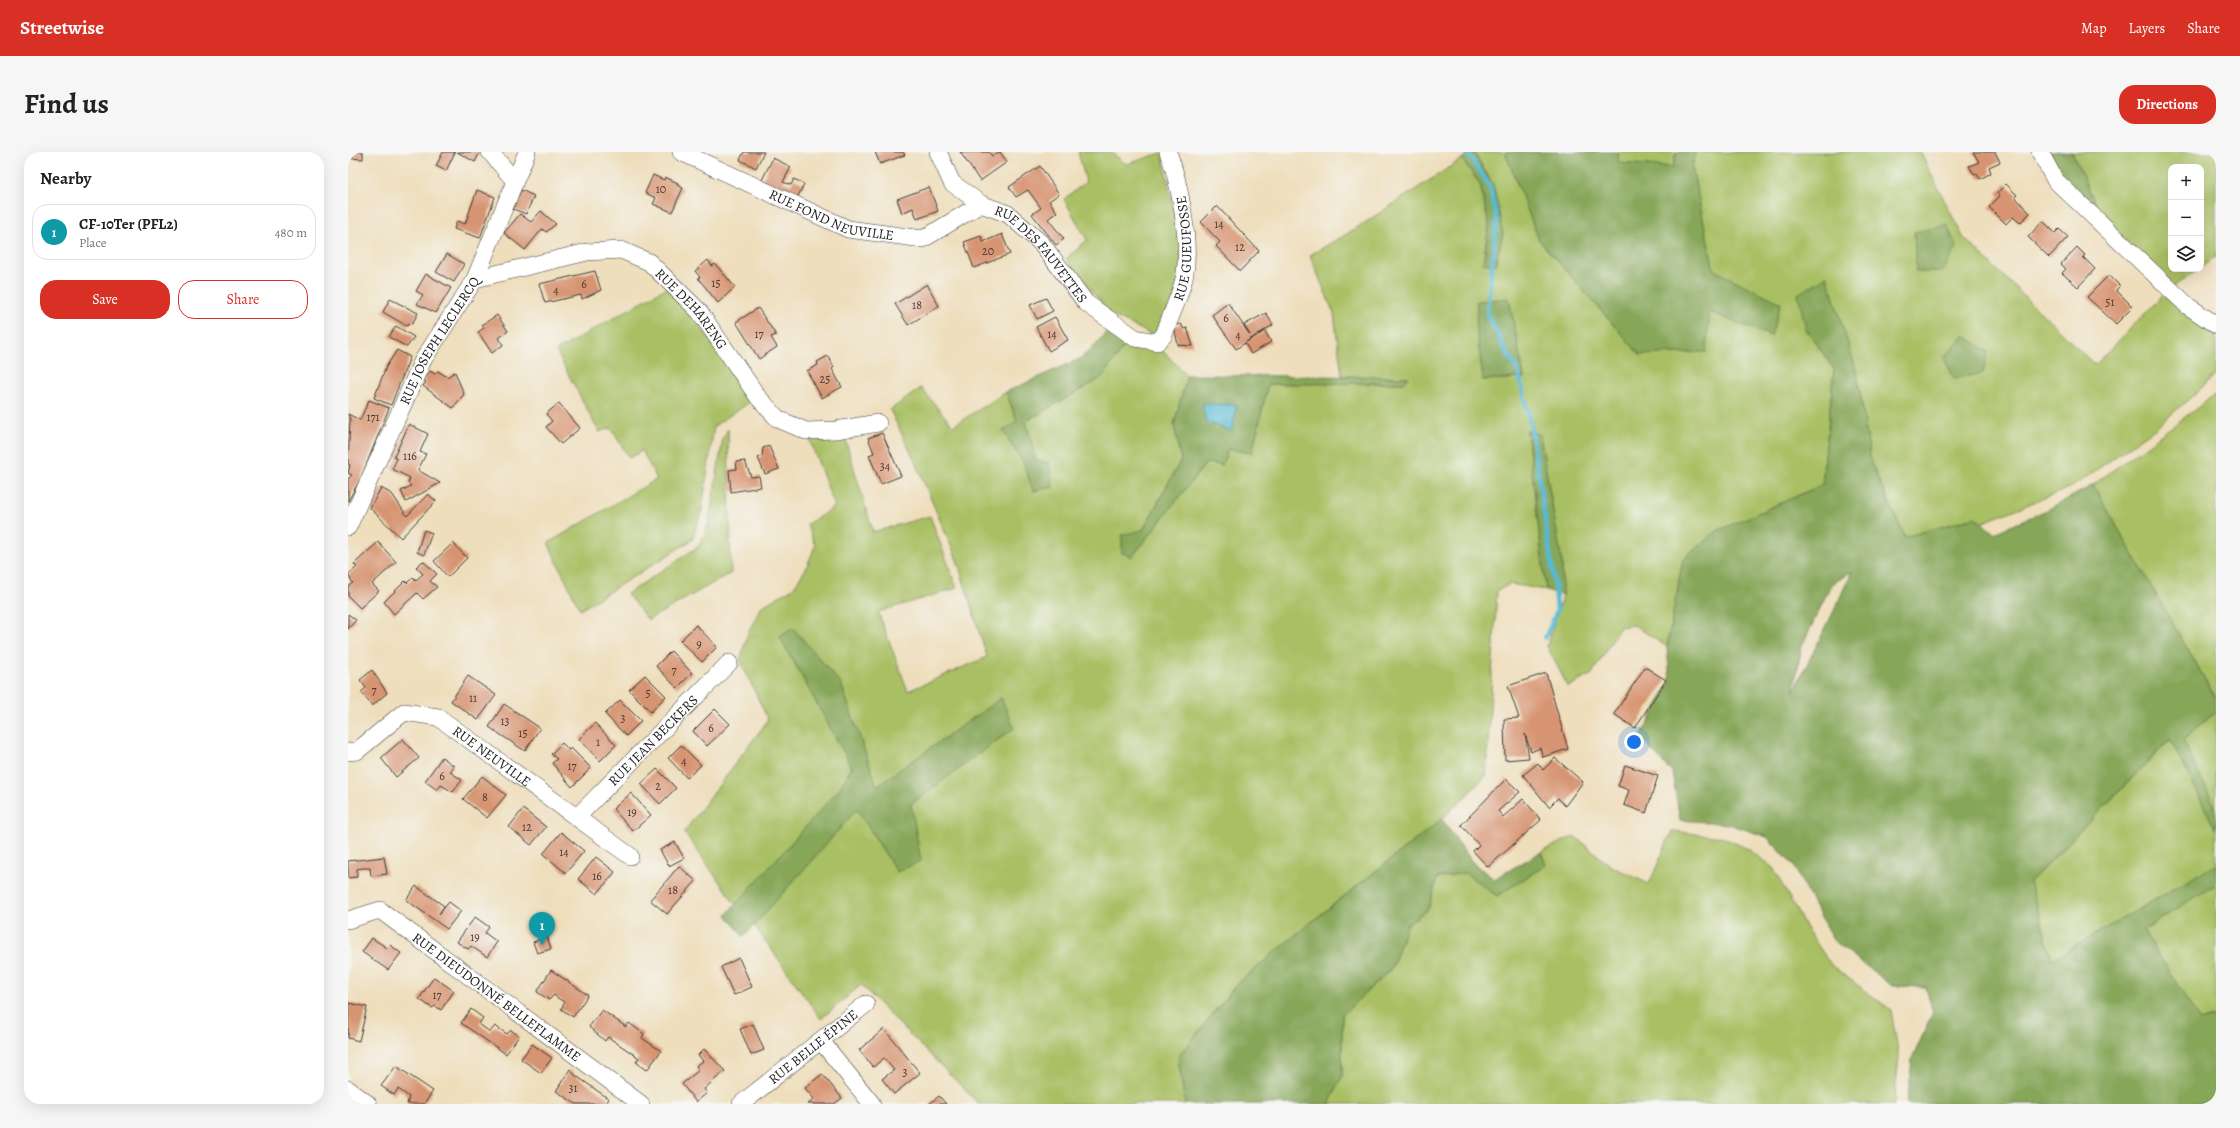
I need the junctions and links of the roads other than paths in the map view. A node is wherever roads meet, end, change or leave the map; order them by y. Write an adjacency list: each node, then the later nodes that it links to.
1 (490, 152): 7 (street)
2 (527, 152): 7 (street, RUE JOSEPH LECLERCQ)
3 (681, 152): 8 (street, RUE FOND NEUVILLE)
4 (938, 152): 8 (street, RUE DES FAUVETTES)
5 (1168, 152): 11 (street, RUE GUEUFOSSE)
6 (2040, 152): 10 (street)
7 (514, 180): 9 (street, RUE JOSEPH LECLERCQ)
8 (981, 204): 11 (street, RUE DES FAUVETTES)
9 (475, 279): 12 (street, RUE DEHARENG); 13 (street, RUE JOSEPH LECLERCQ)
10 (2216, 325)
11 (1157, 342)
12 (878, 423)
13 (348, 527)
14 (729, 663): 16 (street, RUE JEAN BECKERS)
15 (348, 752): 16 (street, RUE NEUVILLE)
16 (576, 817): 17 (street, RUE NEUVILLE)
17 (630, 856)
18 (348, 920): 23 (street, RUE DIEUDONNÉ BELLEFLAMME)
19 (866, 1004): 20 (street, RUE BELLE ÉPINE)
20 (821, 1040): 24 (street, RUE BELLE ÉPINE); 25 (street)
21 (348, 1089): 22 (street)
22 (368, 1104)
23 (641, 1104)
24 (741, 1104)
25 (872, 1104)

